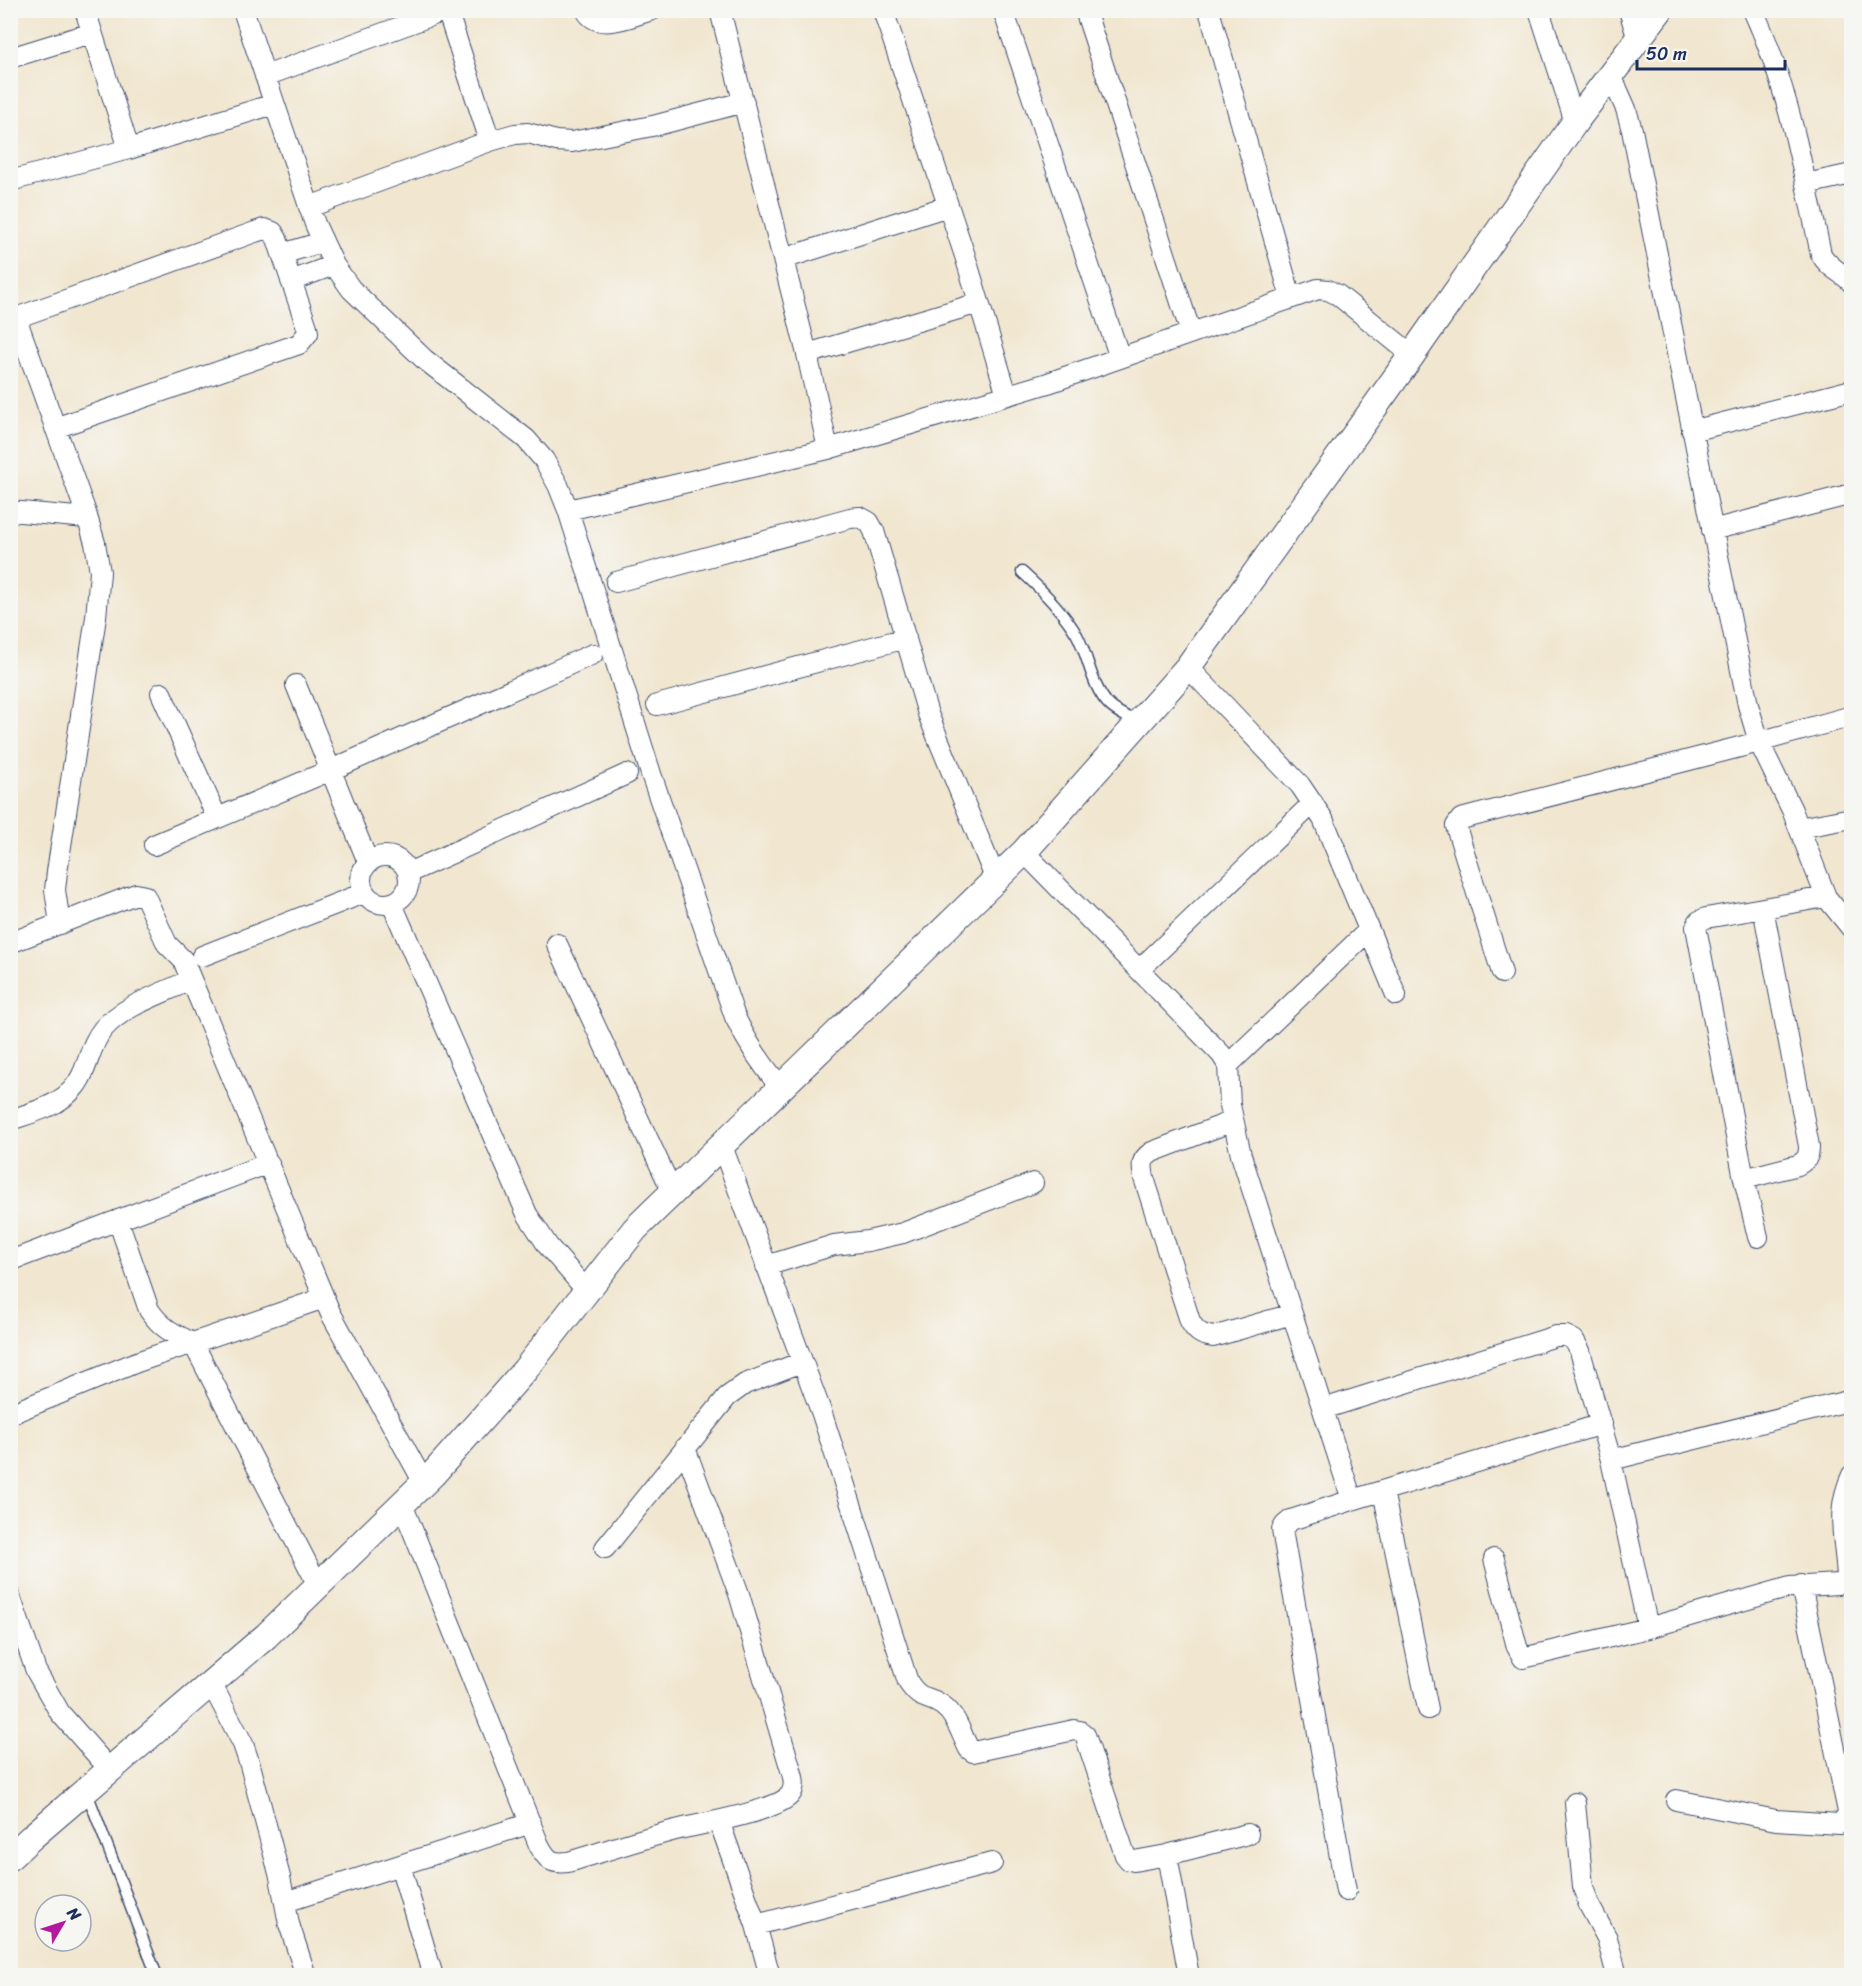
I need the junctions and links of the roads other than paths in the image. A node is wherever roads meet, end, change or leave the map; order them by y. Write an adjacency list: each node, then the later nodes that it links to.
1 (85, 10): 14 (street)
2 (243, 10): 18 (street)
3 (586, 10): 4 (street)
4 (652, 10)
5 (720, 10): 19 (street)
6 (883, 10): 27 (street)
7 (1003, 10): 41 (street)
8 (1085, 10): 38 (street)
9 (1209, 10): 35 (street)
10 (1539, 10): 21 (street)
11 (1629, 10): 15 (street)
12 (1660, 10): 15 (street)
13 (1753, 10): 26 (street)
14 (92, 33): 16 (street); 23 (street)
15 (1638, 40): 17 (street)
16 (10, 58)
17 (1611, 75): 21 (street); 45 (street)
18 (265, 76): 20 (street); 22 (street)
19 (744, 102): 22 (street); 31 (street)
20 (274, 105): 23 (street); 28 (street)
21 (1575, 122): 40 (street)
22 (490, 141): 28 (street)
23 (129, 149): 25 (street)
24 (1851, 174): 26 (street)
25 (10, 181)
26 (1806, 184): 34 (street)
27 (948, 206): 31 (street); 36 (street)
28 (309, 207): 29 (street)
29 (322, 242): 30 (street); 32 (street)
30 (282, 254): 33 (street); 37 (street)
31 (783, 259): 39 (street)
32 (334, 265): 33 (street); 48 (street)
33 (291, 281): 44 (street)
34 (1851, 283)
35 (1291, 298): 38 (street); 40 (street)
36 (979, 303): 39 (street); 43 (street)
37 (13, 319): 44 (street)
38 (1191, 333): 41 (street)
39 (807, 354): 46 (street)
40 (1412, 355): 56 (street)
41 (1120, 358): 43 (street)
42 (1851, 390): 45 (street)
43 (1007, 395): 46 (street)
44 (55, 428): 50 (street)
45 (1692, 430): 51 (street)
46 (828, 449): 48 (street)
47 (1851, 494): 51 (street)
48 (568, 510): 89 (street)
49 (10, 511): 50 (street)
50 (87, 518): 78 (street)
51 (1712, 530): 62 (street)
52 (1022, 572): 61 (lane)
53 (616, 582): 54 (street)
54 (906, 638): 59 (street); 73 (street)
55 (593, 654): 63 (street)
56 (1188, 667): 61 (street); 65 (street)
57 (296, 685): 63 (street)
58 (161, 693): 66 (street)
59 (657, 705)
60 (1851, 716): 62 (street)
61 (1138, 723): 70 (street)
62 (1760, 742): 68 (street); 85 (street)
63 (331, 770): 66 (street); 71 (street)
64 (627, 774): 72 (street)
65 (1313, 803): 80 (street); 84 (street)
66 (217, 818): 69 (street)
67 (1851, 818): 68 (street)
68 (1799, 828): 75 (street)
69 (154, 845)
70 (1024, 852): 73 (street); 84 (street)
71 (368, 862): 72 (street); 74 (street)
72 (408, 873): 76 (street)
73 (996, 880): 89 (street)
74 (364, 893): 76 (street); 83 (street)
75 (1826, 897): 77 (street); 79 (street)
76 (392, 903): 101 (street)
77 (1762, 908): 94 (street); 94 (street)
78 (60, 924): 81 (street); 86 (street)
79 (1851, 929)
80 (1369, 930): 87 (street); 88 (street)
81 (10, 943)
82 (557, 944): 96 (street)
83 (202, 956)
84 (1139, 970): 88 (street)
85 (1502, 973)
86 (190, 980): 90 (street); 93 (street)
87 (1396, 995)
88 (1228, 1065): 91 (street)
89 (782, 1087): 92 (street)
90 (10, 1120)
91 (1233, 1121): 103 (street); 103 (street)
92 (722, 1146): 96 (street); 100 (street)
93 (268, 1163): 97 (street); 102 (street)
94 (1744, 1179): 98 (street)
95 (1033, 1184): 100 (street)
96 (673, 1193): 101 (street)
97 (118, 1220): 99 (street); 104 (street)
98 (1758, 1237)
99 (10, 1261)
100 (766, 1266): 105 (street)
101 (587, 1291): 113 (street)
102 (324, 1298): 104 (street); 113 (street)
103 (1292, 1314): 107 (street)
104 (193, 1343): 108 (street); 119 (street)
105 (802, 1362): 110 (street); 132 (street)
106 (1851, 1400): 111 (street)
107 (1323, 1409): 109 (street); 115 (street)
108 (10, 1414)
109 (1602, 1424): 111 (street); 114 (street)
110 (685, 1448): 117 (street); 129 (street)
111 (1611, 1460): 122 (street)
112 (1851, 1475): 120 (street)
113 (424, 1483): 116 (street)
114 (1383, 1491): 115 (street); 124 (street)
115 (1352, 1500): 136 (street)
116 (402, 1504): 119 (street); 130 (street)
117 (605, 1548)
118 (1494, 1560): 122 (street)
119 (318, 1585): 123 (street)
120 (1802, 1585): 122 (street); 127 (street)
121 (10, 1596): 125 (street)
122 (1648, 1628)
123 (211, 1683): 125 (street); 137 (street)
124 (1428, 1709)
125 (110, 1770): 126 (street)
126 (86, 1790): 133 (street); 139 (lane)
127 (1676, 1800)
128 (1575, 1803): 144 (street)
129 (719, 1821): 130 (street); 138 (street)
130 (531, 1823): 135 (street)
131 (1248, 1834): 132 (street)
132 (1167, 1855): 143 (street)
133 (10, 1857)
134 (992, 1863): 138 (street)
135 (400, 1865): 137 (street); 141 (street)
136 (1346, 1891)
137 (285, 1902): 140 (street)
138 (756, 1925): 142 (street)
139 (157, 1976)
140 (306, 1976)
141 (433, 1976)
142 (770, 1976)
143 (1189, 1976)
144 (1617, 1976)

